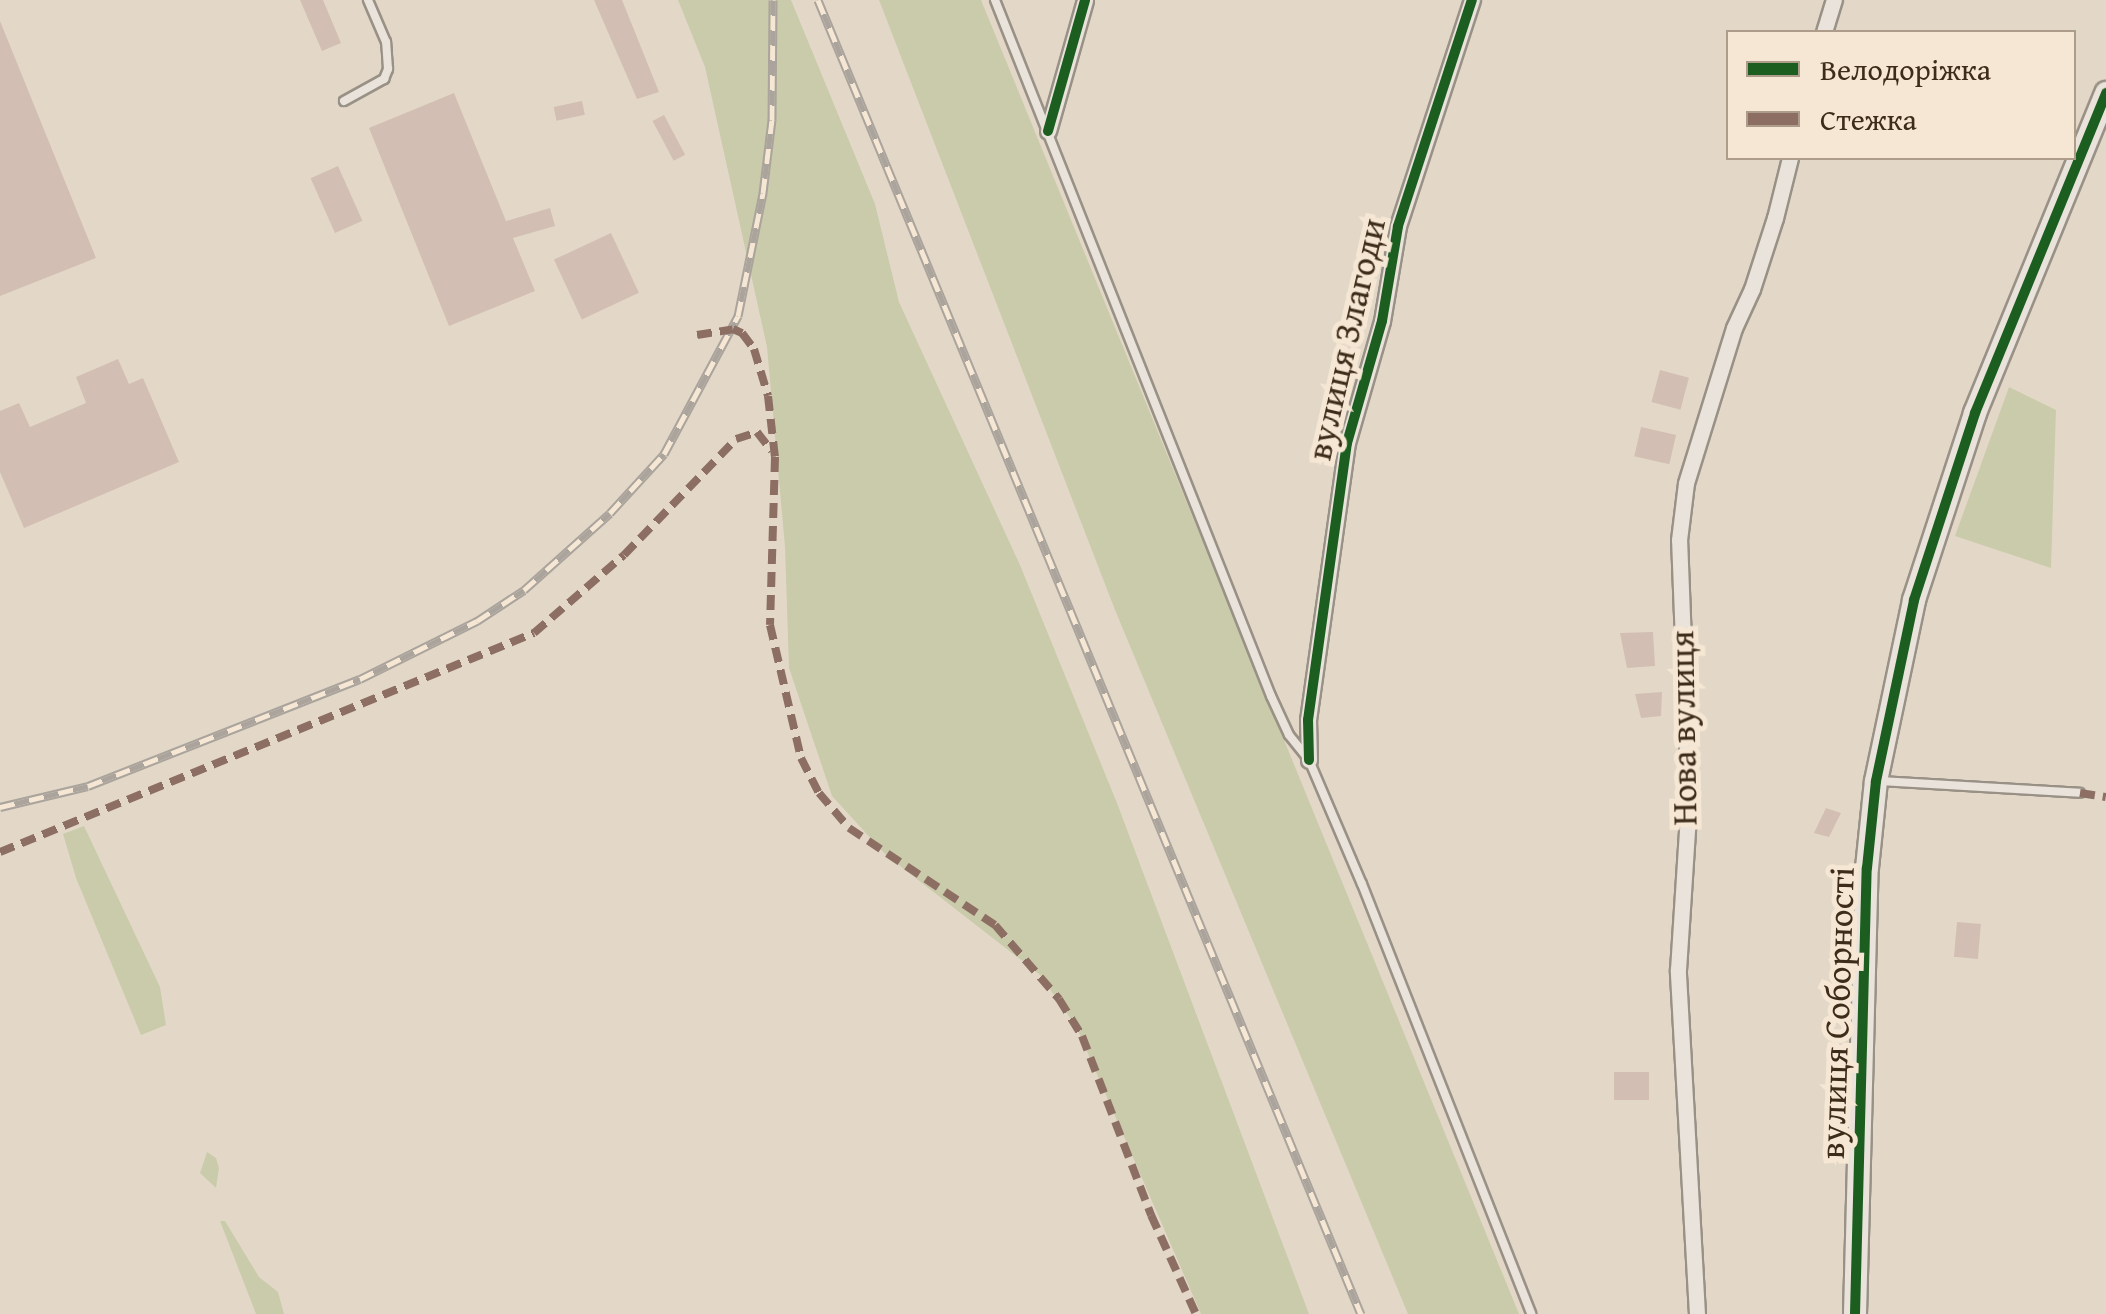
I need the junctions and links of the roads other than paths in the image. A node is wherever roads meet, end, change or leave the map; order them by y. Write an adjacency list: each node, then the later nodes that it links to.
1 (368, 0): 8 (lane)
2 (995, 0): 9 (lane)
3 (1085, 0): 9 (street)
4 (1472, 0): 11 (street, вулиця Злагоди)
5 (1834, 0): 6 (street)
6 (1825, 30)
7 (2106, 93): 12 (street, вулиця Соборності)
8 (344, 101)
9 (1048, 131): 11 (lane)
10 (1789, 160): 15 (street, Нова вулиця)
11 (1309, 760): 14 (lane)
12 (1876, 781): 13 (lane); 16 (street, вулиця Соборності)
13 (2080, 793)
14 (1531, 1314)
15 (1697, 1314)
16 (1855, 1314)

